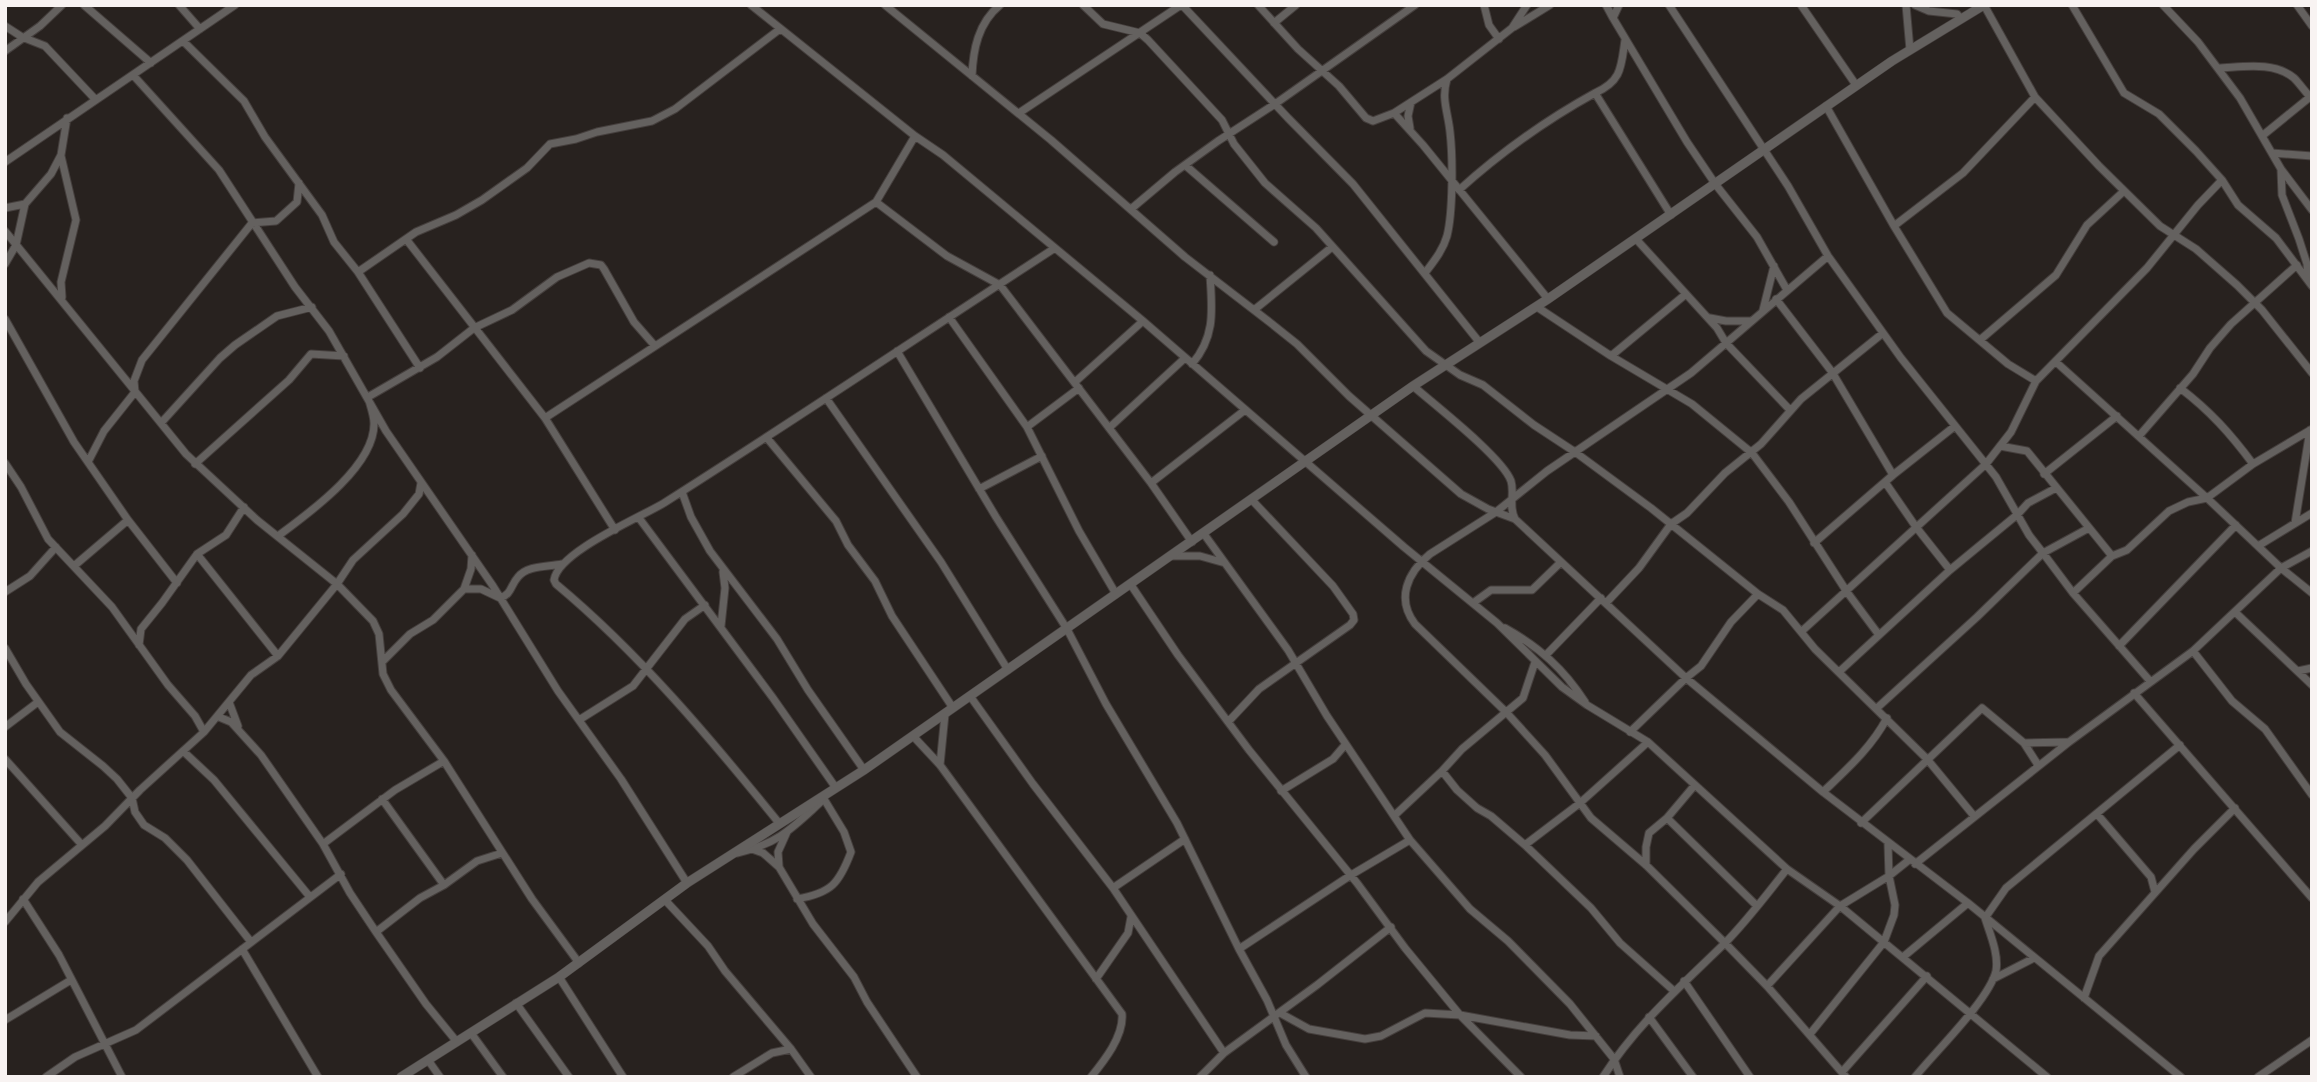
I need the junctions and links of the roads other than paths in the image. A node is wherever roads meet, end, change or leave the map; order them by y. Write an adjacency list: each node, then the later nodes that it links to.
1 (62, 5): 37 (street)
2 (84, 5): 27 (street)
3 (179, 5): 34 (street)
4 (235, 5): 34 (street)
5 (885, 5): 47 (street)
6 (1083, 5): 36 (street)
7 (1182, 5): 36 (street); 55 (street)
8 (1258, 5): 30 (street)
9 (1296, 5): 30 (street)
10 (1415, 5): 45 (street)
11 (1484, 5): 38 (street)
12 (1527, 5): 33 (street)
13 (1550, 5): 33 (street)
14 (1606, 5): 29 (street)
15 (1619, 5): 29 (street)
16 (1668, 5): 64 (street)
17 (1801, 5): 49 (street)
18 (1906, 5): 41 (street)
19 (1915, 5): 28 (street)
20 (1952, 5): 28 (street)
21 (1984, 5): 28 (street); 51 (street)
22 (2072, 5): 72 (street)
23 (2163, 5): 44 (street)
24 (2297, 5): 32 (street)
25 (754, 6): 35 (street)
26 (994, 7): 47 (street)
27 (93, 8): 43 (street)
28 (1959, 16): 41 (street)
29 (1613, 18): 39 (street)
30 (1274, 23): 45 (street)
31 (5, 26): 37 (street)
32 (2312, 26)
33 (1513, 28): 38 (street)
34 (200, 29): 40 (street)
35 (780, 29): 62 (street); 87 (street)
36 (1140, 33): 57 (street); 61 (street)
37 (22, 37): 42 (street); 53 (street)
38 (1499, 39): 48 (street)
39 (1625, 40): 50 (street); 74 (street)
40 (183, 41): 43 (street); 73 (street)
41 (1910, 50): 49 (street)
42 (5, 51)
43 (151, 62): 46 (street)
44 (2218, 68): 52 (street); 63 (street)
45 (1321, 69): 55 (street); 58 (street)
46 (133, 75): 53 (street); 83 (street)
47 (972, 76): 57 (street)
48 (1447, 79): 54 (street); 71 (street)
49 (1856, 85): 56 (street)
50 (1595, 93): 75 (street); 82 (street)
51 (2035, 97): 76 (street); 84 (street)
52 (2311, 98): 63 (street)
53 (95, 99): 59 (street)
54 (1411, 102): 58 (street); 60 (street)
55 (1275, 104): 61 (street); 98 (street)
56 (1826, 106): 64 (street); 84 (street)
57 (1019, 113): 80 (street)
58 (1395, 113): 60 (street)
59 (66, 118): 66 (street); 68 (street)
60 (1411, 132): 71 (street)
61 (1227, 134): 69 (street); 91 (street)
62 (915, 136): 77 (street); 92 (street)
63 (2262, 136): 65 (street)
64 (1764, 149): 74 (street); 93 (street)
65 (2272, 153): 67 (street); 70 (street)
66 (61, 155): 78 (street); 106 (street)
67 (2312, 156)
68 (5, 162)
69 (1185, 165): 80 (street); 89 (street)
70 (2281, 169): 81 (street); 100 (street)
71 (1450, 180): 75 (street); 98 (street)
72 (2222, 180): 86 (street); 95 (street)
73 (299, 183): 83 (street); 97 (street)
74 (1716, 185): 82 (street); 96 (street)
75 (1459, 190): 104 (street)
76 (2124, 191): 86 (street); 119 (street)
77 (876, 202): 101 (street); 122 (street)
78 (25, 204): 79 (street); 90 (street)
79 (5, 208)
80 (1131, 209): 99 (street)
81 (2312, 210)
82 (1671, 215): 88 (street)
83 (252, 223): 108 (street); 138 (street)
84 (1894, 226): 119 (street)
85 (5, 231): 90 (street)
86 (2174, 236): 107 (street); 127 (street)
87 (406, 239): 97 (street); 117 (street)
88 (1636, 239): 103 (street); 104 (street)
89 (1274, 242)
90 (16, 244): 94 (street); 106 (street)
91 (1332, 247): 110 (street); 129 (street)
92 (1055, 248): 101 (street); 115 (street)
93 (1828, 256): 102 (street); 118 (street)
94 (5, 264)
95 (2297, 265): 100 (street); 107 (street)
96 (1773, 266): 102 (street); 111 (street)
97 (358, 272): 130 (street)
98 (1425, 273): 120 (street)
99 (1210, 275): 110 (street); 128 (street)
100 (2310, 283)
101 (1000, 285): 112 (street); 134 (street)
102 (1787, 290): 105 (street)
103 (1686, 295): 113 (street); 125 (street)
104 (1548, 299): 109 (street)
105 (1776, 299): 111 (street); 131 (street)
106 (63, 302): 138 (street)
107 (2255, 304): 132 (street); 136 (street)
108 (312, 307): 124 (street); 146 (street)
109 (1537, 307): 120 (street); 125 (street)
110 (1254, 310): 143 (street)
111 (1763, 310): 116 (street)
112 (949, 317): 123 (street); 148 (street)
113 (1708, 318): 116 (street); 121 (street)
114 (5, 319): 157 (street)
115 (1143, 321): 126 (street); 134 (street)
116 (1751, 321): 121 (street)
117 (474, 328): 122 (street); 130 (street); 145 (street)
118 (1883, 333): 131 (street); 147 (street)
119 (1980, 340): 133 (street)
120 (1480, 343): 129 (street)
121 (1726, 343): 137 (street); 141 (street)
122 (655, 346): 145 (street)
123 (897, 351): 140 (street); 169 (street)
124 (344, 356): 139 (street); 160 (street)
125 (1611, 356): 137 (street)
126 (1185, 358): 128 (street); 149 (street)
127 (2056, 362): 133 (street); 144 (street)
128 (1192, 363): 142 (street)
129 (1444, 366): 135 (street); 154 (street)
130 (419, 368): 139 (street)
131 (1832, 372): 141 (street); 164 (street)
132 (2312, 373)
133 (2036, 381): 153 (street)
134 (1077, 385): 148 (street); 149 (street)
135 (1413, 386): 143 (street); 175 (street)
136 (2180, 388): 151 (street); 162 (street)
137 (1666, 390): 154 (street); 155 (street)
138 (135, 392): 146 (street); 157 (street)
139 (368, 397): 166 (street); 190 (street)
140 (825, 398): 152 (street); 240 (street)
141 (1790, 410): 155 (street)
142 (1245, 411): 158 (street); 167 (street)
143 (1371, 416): 158 (street); 177 (street)
144 (2117, 416): 151 (street); 163 (street)
145 (545, 418): 188 (street)
146 (161, 423): 160 (street)
147 (1955, 426): 161 (street); 164 (street)
148 (1027, 427): 156 (street)
149 (1109, 428): 167 (street)
150 (2311, 429): 162 (street); 183 (street)
151 (2139, 436): 173 (street)
152 (767, 438): 170 (street); 252 (street)
153 (2000, 446): 161 (street); 163 (street)
154 (1575, 452): 175 (street); 184 (street)
155 (1752, 453): 184 (street); 192 (street)
156 (1042, 456): 169 (street); 217 (street)
157 (88, 462): 182 (street)
158 (1303, 462): 174 (street); 201 (street)
159 (5, 463): 194 (street)
160 (195, 464): 176 (street)
161 (1986, 464): 179 (street); 186 (street)
162 (2253, 464): 173 (street)
163 (2044, 474): 168 (street)
164 (1893, 475): 165 (street)
165 (1885, 482): 186 (street); 192 (street)
166 (421, 483): 171 (street); 172 (street)
167 (1151, 483): 191 (street)
168 (2056, 488): 179 (street); 187 (street)
169 (979, 489): 226 (street)
170 (681, 492): 180 (street); 206 (street)
171 (419, 494): 172 (street); 210 (street)
172 (430, 495): 198 (street)
173 (2207, 498): 185 (street); 200 (street)
174 (1251, 499): 189 (street); 237 (street)
175 (1511, 500): 177 (street); 181 (street)
176 (244, 507): 190 (street); 196 (street)
177 (1496, 512): 181 (street); 201 (street)
178 (2312, 513): 183 (street)
179 (2018, 514): 197 (street); 208 (street)
180 (639, 518): 188 (street); 222 (street)
181 (1515, 519): 202 (street)
182 (128, 520): 205 (street); 209 (street)
183 (2295, 523): 193 (street)
184 (1671, 524): 218 (street); 220 (street)
185 (2236, 525): 193 (street); 230 (street)
186 (1916, 527): 208 (street); 214 (street)
187 (2089, 528): 197 (street); 200 (street)
188 (615, 530): 203 (street)
189 (1204, 534): 191 (street); 204 (street)
190 (278, 536): 210 (street)
191 (1192, 542): 199 (street)
192 (1814, 543): 214 (street)
193 (2258, 546): 207 (street)
194 (55, 547): 205 (street); 213 (street)
195 (2312, 551): 207 (street)
196 (197, 554): 209 (street); 234 (street)
197 (2043, 554): 215 (street); 251 (street)
198 (472, 555): 212 (street); 219 (street)
199 (1172, 556): 204 (street); 211 (street)
200 (2112, 556): 215 (street)
201 (1421, 561): 221 (street); 253 (street)
202 (1561, 562): 220 (street); 221 (street)
203 (563, 564): 219 (street); 238 (street)
204 (1226, 564): 237 (street)
205 (74, 566): 229 (street)
206 (722, 568): 225 (street); 274 (street)
207 (2281, 568): 216 (street); 223 (street)
208 (1950, 570): 228 (street)
209 (177, 583): 229 (street)
210 (337, 584): 234 (street); 235 (street)
211 (1130, 585): 217 (street); 257 (street)
212 (464, 589): 219 (street); 235 (street)
213 (5, 592)
214 (1847, 592): 227 (street); 228 (street)
215 (2073, 593): 230 (street)
216 (2312, 593)
217 (1116, 594): 226 (street)
218 (1758, 594): 227 (street); 243 (street)
219 (500, 598): 256 (street)
220 (1604, 601): 233 (street); 243 (street)
221 (1473, 603): 224 (street)
222 (705, 605): 225 (street); 238 (street)
223 (2235, 612): 232 (street); 242 (street)
224 (1497, 623): 233 (street); 236 (street)
225 (721, 626): 279 (street)
226 (1067, 629): 240 (street); 292 (street)
227 (1802, 631): 241 (street)
228 (1879, 635): 241 (street)
229 (139, 646): 260 (street)
230 (2119, 646): 244 (street)
231 (5, 648): 248 (street)
232 (2193, 651): 244 (street); 280 (street)
233 (1546, 655): 250 (street)
234 (278, 656): 249 (street)
235 (382, 662): 271 (street)
236 (1535, 662): 250 (street); 253 (street)
237 (1296, 665): 257 (street); 267 (street)
238 (647, 668): 256 (street); 289 (street)
239 (2312, 668): 242 (street)
240 (1008, 670): 247 (street)
241 (1840, 671): 251 (street)
242 (2298, 671): 245 (street)
243 (1686, 678): 261 (street); 278 (street)
244 (2150, 681): 246 (street)
245 (2312, 685)
246 (2134, 693): 264 (street); 266 (street)
247 (970, 696): 252 (street); 310 (street)
248 (38, 702): 258 (street); 281 (street)
249 (229, 702): 254 (street); 259 (street)
250 (1587, 705): 261 (street)
251 (1877, 708): 255 (street)
252 (949, 711): 262 (street); 272 (street)
253 (1506, 712): 275 (street); 283 (street)
254 (219, 717): 259 (street); 260 (street)
255 (1887, 718): 269 (street); 278 (street)
256 (579, 720): 308 (street)
257 (1228, 722): 277 (street)
258 (5, 727)
259 (240, 730): 294 (street)
260 (204, 732): 268 (street)
261 (1630, 732): 263 (street)
262 (914, 736): 272 (street); 274 (street)
263 (1648, 742): 276 (street); 283 (street)
264 (2068, 742): 265 (street); 273 (street)
265 (2024, 743): 269 (street); 273 (street)
266 (2180, 744): 284 (street); 285 (street)
267 (1345, 745): 277 (street); 286 (street)
268 (183, 751): 281 (street); 312 (street)
269 (1927, 759): 287 (street); 290 (street)
270 (5, 760): 296 (street)
271 (444, 761): 282 (street); 299 (street)
272 (940, 765): 335 (street)
273 (2038, 765): 287 (street)
274 (864, 770): 279 (street)
275 (1442, 771): 286 (street); 297 (street)
276 (1694, 786): 288 (street); 304 (street)
277 (1281, 791): 306 (street)
278 (1823, 792): 290 (street)
279 (830, 793): 289 (street); 291 (street); 315 (street)
280 (2312, 795)
281 (132, 798): 296 (street); 325 (street)
282 (382, 799): 294 (street); 309 (street)
283 (1580, 803): 297 (street); 302 (street)
284 (2235, 808): 311 (street); 313 (street)
285 (2096, 814): 311 (street); 321 (street)
286 (1395, 816): 293 (street)
287 (1974, 816): 301 (street)
288 (1667, 818): 302 (street); 318 (street)
289 (779, 823): 300 (street)
290 (1861, 823): 295 (street)
291 (788, 831): 298 (street); 303 (street)
292 (1185, 839): 310 (street); 329 (street)
293 (1410, 840): 306 (street); 351 (street)
294 (323, 844): 305 (street)
295 (1888, 844): 301 (street); 307 (street)
296 (82, 845): 314 (street)
297 (1525, 845): 340 (street)
298 (752, 849): 300 (street); 303 (street)
299 (502, 853): 309 (street); 332 (street)
300 (731, 854): 308 (street)
301 (1912, 862): 307 (street); 317 (street)
302 (1646, 865): 327 (street)
303 (779, 867): 315 (street)
304 (1787, 869): 318 (street); 319 (street)
305 (341, 874): 312 (street); 324 (street)
306 (1350, 875): 323 (street); 329 (street)
307 (1889, 876): 319 (street); 326 (street)
308 (687, 883): 316 (street)
309 (444, 885): 324 (street)
310 (1113, 888): 320 (street)
311 (2155, 892): 341 (street)
312 (310, 897): 325 (street)
313 (2312, 898)
314 (23, 899): 322 (street); 337 (street)
315 (797, 899): 371 (street)
316 (665, 900): 332 (street); 350 (street)
317 (1968, 903): 321 (street); 330 (street)
318 (1757, 906): 327 (street)
319 (1840, 906): 326 (street); 339 (street)
320 (1132, 916): 335 (street); 357 (street)
321 (1985, 918): 331 (street); 336 (street)
322 (5, 922)
323 (1391, 927): 344 (street); 345 (street)
324 (376, 932): 353 (street)
325 (251, 942): 328 (street)
326 (1884, 942): 330 (street); 349 (street)
327 (1725, 943): 338 (street); 339 (street)
328 (242, 949): 354 (street); 363 (street)
329 (1239, 949): 344 (street)
330 (1903, 957): 333 (street)
331 (2034, 958): 336 (street); 341 (street)
332 (579, 962): 334 (street)
333 (1927, 976): 343 (street); 360 (street)
334 (559, 977): 342 (street); 368 (street)
335 (1096, 979): 372 (street)
336 (1993, 979): 343 (street)
337 (71, 980): 347 (street); 354 (street)
338 (1684, 981): 340 (street); 379 (street)
339 (1768, 986): 349 (street)
340 (1674, 991): 346 (street)
341 (2084, 998): 382 (street)
342 (516, 1003): 348 (street); 367 (street)
343 (1969, 1014): 380 (street); 381 (street)
344 (1276, 1015): 345 (street); 357 (street); 374 (street)
345 (1460, 1015): 351 (street); 375 (street)
346 (1649, 1017): 358 (street); 378 (street)
347 (5, 1020)
348 (471, 1033): 353 (street); 366 (street)
349 (1810, 1034): 360 (street)
350 (780, 1036): 355 (street); 356 (street)
351 (1596, 1036): 358 (street)
352 (2312, 1040): 383 (street)
353 (457, 1042): 359 (street)
354 (106, 1043): 361 (street); 362 (street)
355 (791, 1049): 356 (street); 370 (street)
356 (772, 1053): 369 (street)
357 (1224, 1053): 373 (street)
358 (1614, 1059): 376 (street); 377 (street)
359 (428, 1060): 364 (street); 365 (street)
360 (1844, 1074)
361 (46, 1077)
362 (122, 1077)
363 (318, 1077)
364 (401, 1077)
365 (440, 1077)
366 (503, 1077)
367 (569, 1077)
368 (623, 1077)
369 (733, 1077)
370 (811, 1077)
371 (917, 1077)
372 (1091, 1077)
373 (1200, 1077)
374 (1306, 1077)
375 (1521, 1077)
376 (1603, 1077)
377 (1620, 1077)
378 (1693, 1077)
379 (1750, 1077)
380 (1915, 1077)
381 (2047, 1077)
382 (2181, 1077)
383 (2258, 1077)

